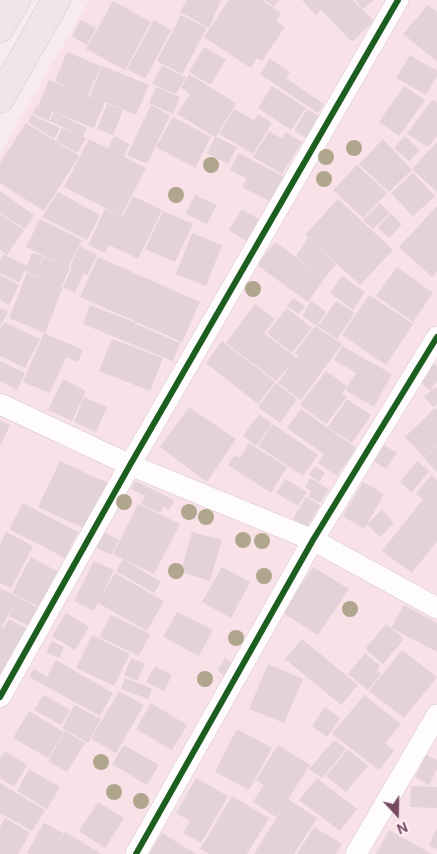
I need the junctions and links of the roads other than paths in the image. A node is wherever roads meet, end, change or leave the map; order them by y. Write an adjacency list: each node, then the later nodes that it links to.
1 (16, 0): 4 (main road)
2 (56, 0): 5 (main road)
3 (398, 0): 8 (street)
4 (0, 28)
5 (0, 99)
6 (437, 337): 9 (street)
7 (0, 404): 8 (street)
8 (130, 465): 9 (street); 11 (street)
9 (313, 540): 10 (street); 13 (street)
10 (437, 608)
11 (1, 694)
12 (437, 715): 14 (street)
13 (136, 854)
14 (356, 854)

